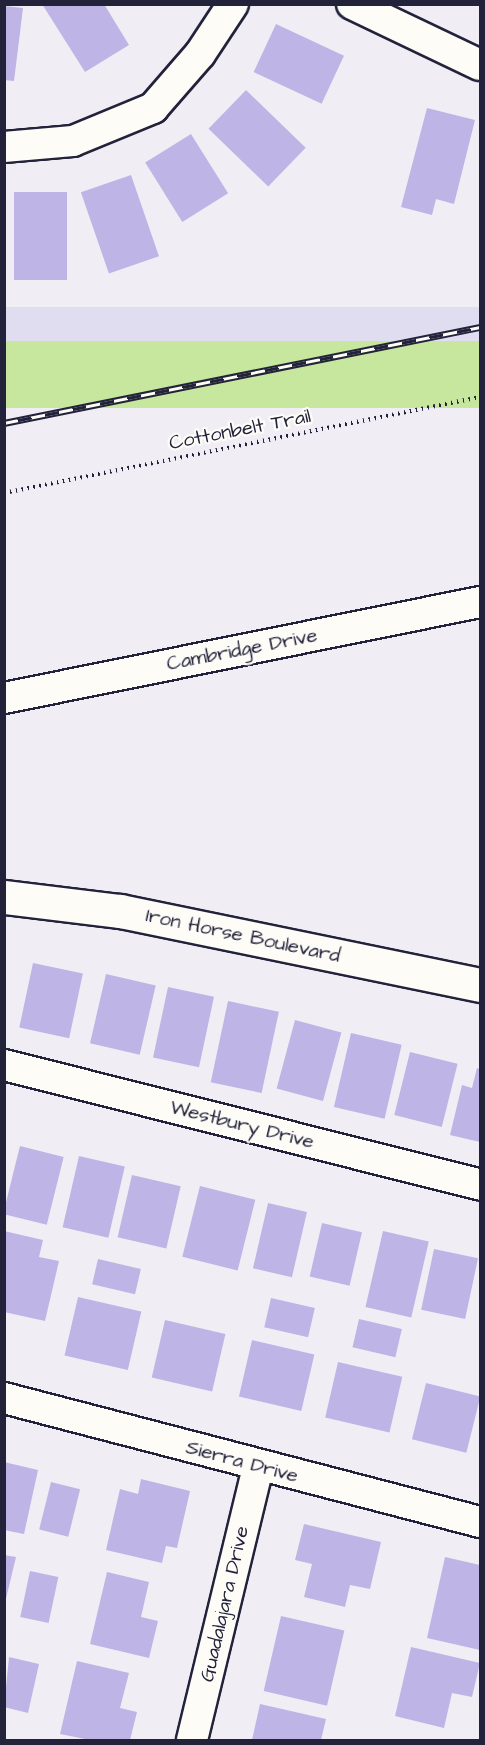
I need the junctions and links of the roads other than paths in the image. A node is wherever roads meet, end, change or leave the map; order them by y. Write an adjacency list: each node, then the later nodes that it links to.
1 (233, 4): 4 (street)
2 (352, 4): 3 (street)
3 (480, 65)
4 (4, 147)
5 (480, 602): 6 (street, Cambridge Drive)
6 (4, 698)
7 (4, 897): 8 (street, Iron Horse Boulevard)
8 (480, 985)
9 (4, 1065): 10 (street, Westbury Drive)
10 (480, 1185)
11 (4, 1398): 12 (street, Sierra Drive)
12 (258, 1467): 13 (street, Sierra Drive); 14 (street, Guadalajara Drive)
13 (480, 1522)
14 (192, 1740)

